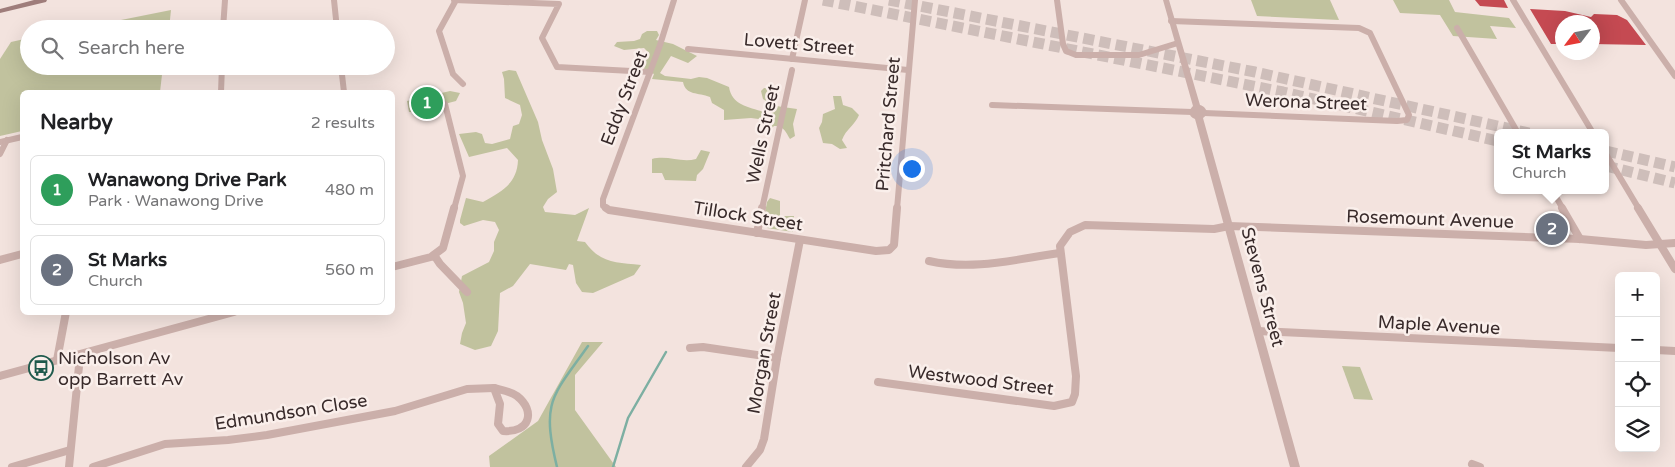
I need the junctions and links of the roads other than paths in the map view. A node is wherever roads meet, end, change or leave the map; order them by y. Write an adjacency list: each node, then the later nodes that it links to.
1 (26, 0): 13 (main road)
2 (43, 0): 14 (main road)
3 (224, 0): 15 (street)
4 (334, 0): 16 (street)
5 (455, 0): 24 (street); 28 (street)
6 (674, 0): 24 (street, Eddy Street)
7 (805, 0): 21 (street)
8 (914, 0): 23 (street, Pritchard Street)
9 (1057, 0): 19 (street)
10 (1166, 0): 17 (street, Stevens Street)
11 (1513, 0): 35 (street)
12 (1621, 0): 27 (street)
13 (0, 6)
14 (0, 10)
15 (223, 20)
16 (336, 20)
17 (1171, 21): 19 (street, Stevens Street); 33 (street, Werona Street)
18 (1457, 28): 34 (street)
19 (1178, 43): 33 (street, Stevens Street)
20 (688, 49): 21 (street, Lovett Street)
21 (792, 59): 23 (street, Lovett Street)
22 (792, 70): 43 (street, Wells Street)
23 (908, 70): 48 (street, Pritchard Street)
24 (650, 72): 41 (street, Eddy Street)
25 (222, 75): 29 (street)
26 (342, 75): 30 (street)
27 (1675, 76)
28 (463, 84)
29 (221, 90)
30 (344, 90)
31 (445, 104): 51 (street)
32 (992, 105): 33 (street, Werona Street)
33 (1198, 112): 42 (street, Stevens Street)
34 (1516, 129)
35 (1591, 129)
36 (20, 137): 37 (street)
37 (3, 141): 38 (street)
38 (0, 154)
39 (1609, 159): 47 (street)
40 (1554, 194): 45 (street)
41 (603, 206): 43 (street, Tillock Street)
42 (1229, 226): 45 (street, Rosemount Avenue); 49 (street); 59 (street, Stevens Street)
43 (757, 233): 44 (street, Tillock Street)
44 (800, 240): 48 (street, Tillock Street); 65 (street, Morgan Street)
45 (1580, 240): 47 (street, Rosemount Avenue)
46 (1675, 243): 47 (street, Rosemount Avenue)
47 (1660, 244): 55 (street)
48 (889, 250)
49 (1060, 253): 53 (street); 68 (street, Westwood Street)
50 (20, 255): 52 (street)
51 (434, 255): 54 (street); 56 (street)
52 (0, 260)
53 (929, 262)
54 (395, 266)
55 (1675, 269)
56 (467, 292)
57 (65, 315): 66 (street)
58 (215, 315): 64 (street)
59 (1258, 331): 61 (street, Maple Avenue); 75 (street, Stevens Street)
60 (690, 348): 65 (street)
61 (1615, 348)
62 (1660, 350): 63 (street)
63 (1675, 351)
64 (80, 356): 66 (street); 70 (street)
65 (777, 358): 74 (street, Morgan Street)
66 (57, 360): 67 (street)
67 (0, 376)
68 (878, 382)
69 (494, 388): 69 (street, Edmundson Close); 73 (street, Edmundson Close)
70 (70, 450): 71 (street); 72 (street)
71 (12, 467)
72 (69, 467)
73 (93, 467)
74 (746, 467)
75 (1296, 467)

